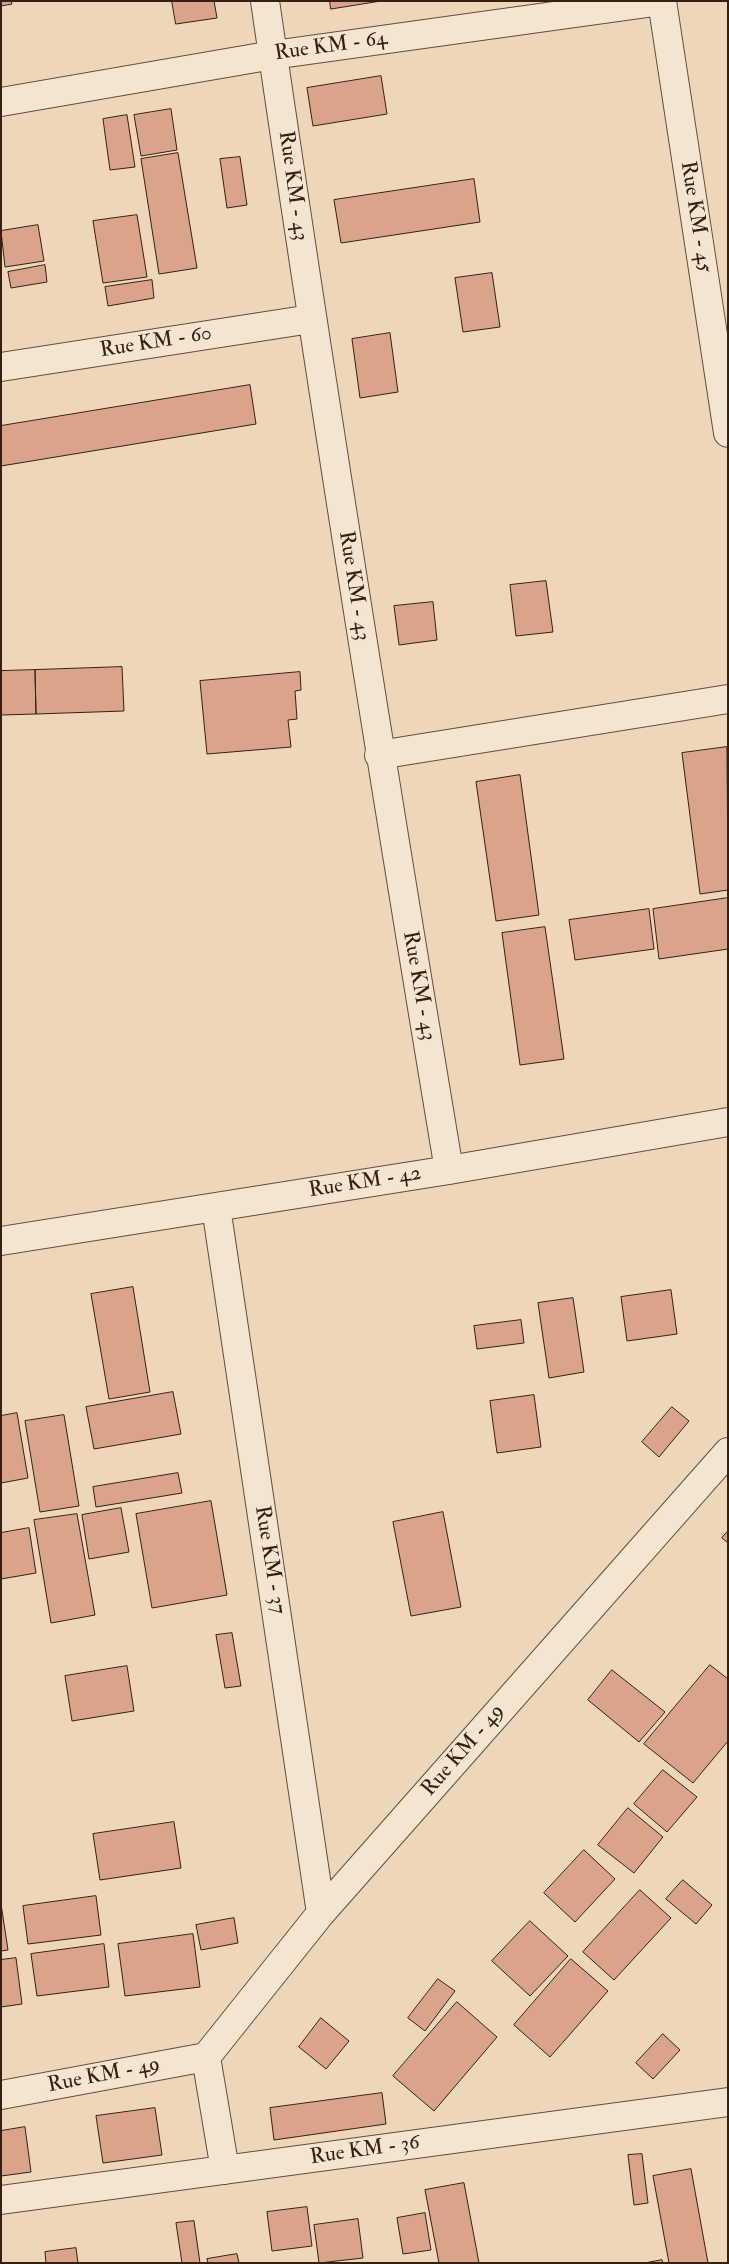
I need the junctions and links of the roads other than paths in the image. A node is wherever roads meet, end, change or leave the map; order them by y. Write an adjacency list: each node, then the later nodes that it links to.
1 (265, 1): 3 (street, Rue KM - 43)
2 (662, 1): 3 (street, Rue KM - 64); 7 (street, Rue KM - 45)
3 (273, 55): 4 (street, Rue KM - 64); 5 (street, Rue KM - 43)
4 (1, 102)
5 (311, 319): 6 (street, Rue KM - 60); 10 (street, Rue KM - 43)
6 (1, 367)
7 (723, 376): 8 (street, Rue KM - 45)
8 (728, 433)
9 (728, 699): 10 (street)
10 (379, 755): 12 (street, Rue KM - 43)
11 (728, 1122): 12 (street, Rue KM - 42)
12 (449, 1170): 13 (street, Rue KM - 42)
13 (216, 1207): 14 (street, Rue KM - 42); 16 (street, Rue KM - 37)
14 (1, 1241)
15 (728, 1452): 16 (street, Rue KM - 49)
16 (321, 1913): 17 (street, Rue KM - 49)
17 (206, 2057): 18 (street, Rue KM - 49); 20 (street)
18 (1, 2095)
19 (725, 2099): 20 (street, Rue KM - 36)
20 (224, 2170): 21 (street, Rue KM - 36)
21 (1, 2200)

